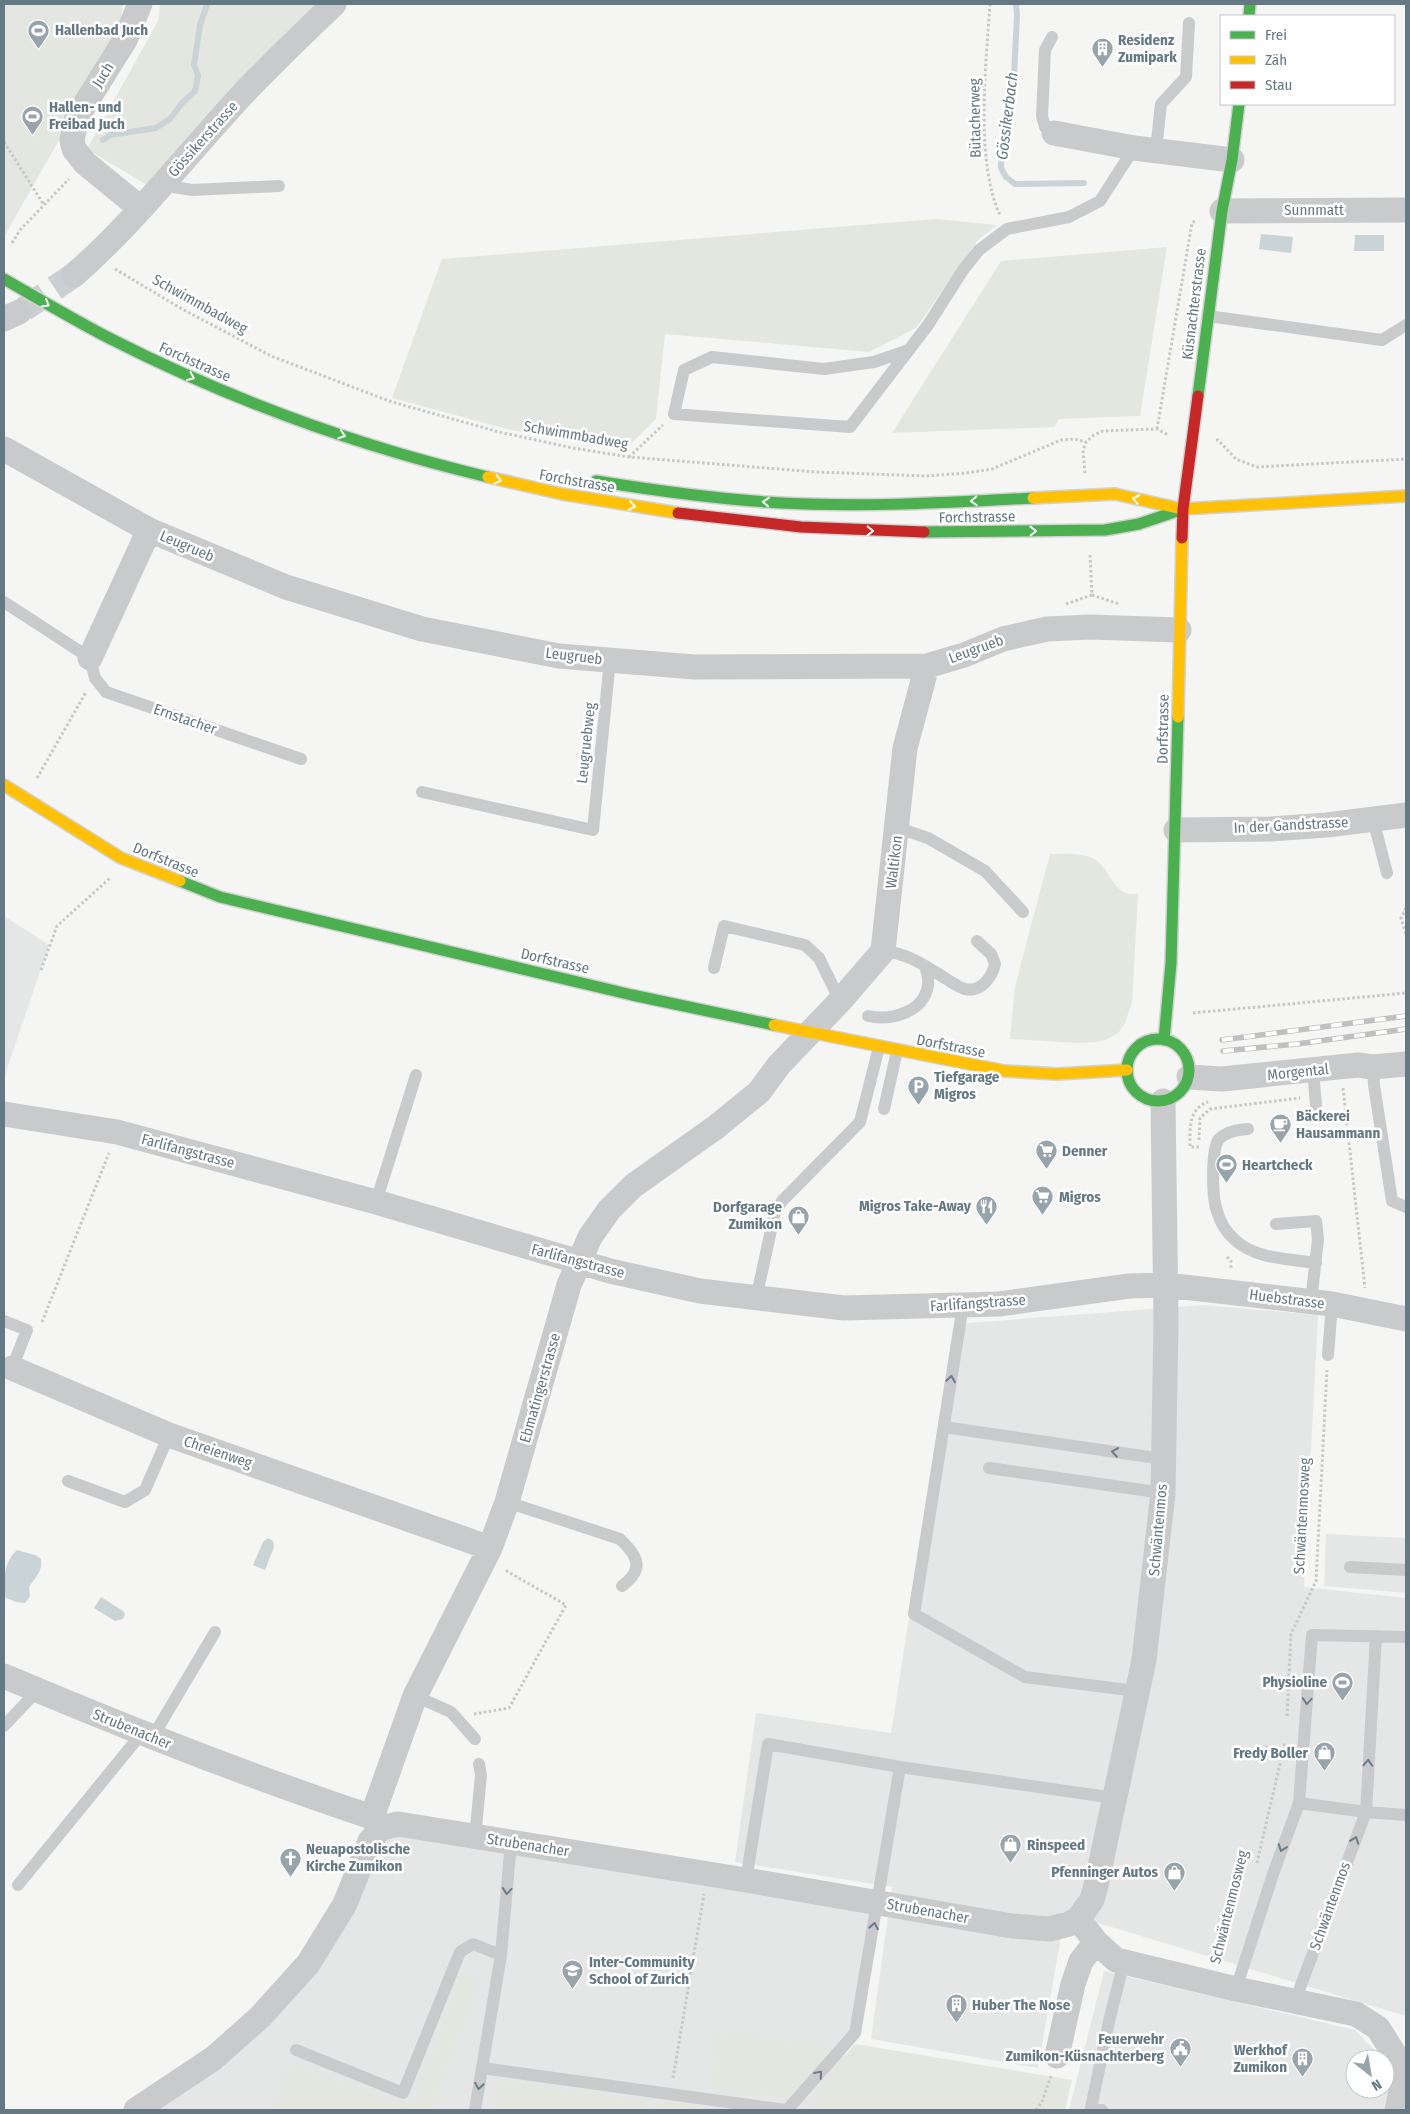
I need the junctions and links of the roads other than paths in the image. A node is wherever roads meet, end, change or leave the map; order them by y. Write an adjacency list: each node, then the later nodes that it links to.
1 (334, 4): 9 (street, Gössikerstrasse)
2 (139, 5): 11 (street, Juch)
3 (1189, 23): 7 (lane)
4 (1052, 37): 6 (lane)
5 (1240, 105): 8 (main road, Küsnachterstrasse)
6 (1054, 133): 7 (street)
7 (1145, 149): 8 (street); 18 (lane)
8 (1232, 160): 13 (main road, Küsnachterstrasse)
9 (162, 185): 10 (lane); 11 (street, Gössikerstrasse)
10 (280, 186)
11 (140, 208): 14 (street, Gössikerstrasse)
12 (1406, 210): 13 (street, Sunnmatt)
13 (1222, 211): 16 (main road, Küsnachterstrasse)
14 (74, 275)
15 (4, 279): 22 (main road, Forchstrasse, one-way to 22)
16 (1208, 316): 17 (lane); 22 (main road, Küsnachterstrasse)
17 (1406, 325)
18 (909, 350): 18 (lane)
19 (4, 449): 23 (street, Leugrueb)
20 (580, 478): 22 (main road, Forchstrasse, one-way to 20)
21 (1406, 496): 22 (main road, Forchstrasse)
22 (1183, 509): 25 (main road, Dorfstrasse)
23 (150, 530): 26 (street, Leugrueb); 28 (street)
24 (4, 602): 28 (lane, Ernstacher)
25 (1180, 630): 27 (street, Leugrueb); 35 (main road, Dorfstrasse)
26 (610, 660): 27 (street, Leugrueb); 31 (lane, Leugruebweg)
27 (927, 666): 34 (street, Waltikon)
28 (93, 668): 29 (lane, Ernstacher)
29 (301, 759)
30 (4, 785): 44 (main road, Dorfstrasse)
31 (422, 792)
32 (1406, 815): 33 (street, In der Gandstrasse)
33 (1373, 819): 35 (street, In der Gandstrasse); 36 (lane)
34 (898, 828): 37 (lane); 39 (street, Waltikon)
35 (1176, 830): 45 (main road, Dorfstrasse)
36 (1387, 873)
37 (1023, 912)
38 (977, 941): 40 (lane)
39 (883, 951): 40 (lane); 42 (street)
40 (926, 966): 43 (lane)
41 (714, 968): 42 (lane)
42 (840, 1001): 44 (street)
43 (868, 1016)
44 (810, 1032): 46 (main road, Dorfstrasse); 62 (street, Ebmatingerstrasse)
45 (1164, 1040): 50 (main road); 53 (main road)
46 (879, 1048): 47 (main road, Dorfstrasse); 65 (lane)
47 (898, 1051): 50 (main road, Dorfstrasse); 56 (lane)
48 (1406, 1064): 49 (street, Morgental)
49 (1374, 1067): 51 (street, Morgental); 60 (lane)
50 (1127, 1070): 54 (main road)
51 (1313, 1070): 53 (street, Morgental); 55 (lane)
52 (416, 1075): 59 (lane)
53 (1189, 1077): 54 (main road)
54 (1163, 1101): 64 (street, Schwäntenmos)
55 (1316, 1105)
56 (884, 1110)
57 (4, 1114): 59 (street, Farlifangstrasse)
58 (1248, 1129): 63 (lane)
59 (376, 1202): 62 (street, Farlifangstrasse)
60 (1406, 1207)
61 (1276, 1224): 63 (lane)
62 (579, 1262): 65 (street, Farlifangstrasse); 78 (street, Ebmatingerstrasse)
63 (1316, 1263): 66 (lane)
64 (1166, 1285): 66 (street, Huebstrasse); 67 (street, Farlifangstrasse); 74 (street, Schwäntenmos)
65 (756, 1298): 67 (street, Farlifangstrasse)
66 (1322, 1303): 68 (street, Huebstrasse); 70 (lane)
67 (963, 1305): 72 (lane, one-way to 67)
68 (1406, 1319)
69 (4, 1321): 71 (lane, Chreienweg)
70 (1328, 1355)
71 (12, 1368): 73 (street, Chreienweg)
72 (944, 1428): 74 (lane, one-way to 72); 88 (lane)
73 (169, 1435): 76 (lane); 79 (street, Chreienweg)
74 (1163, 1459): 77 (street, Schwäntenmos)
75 (989, 1468): 77 (lane)
76 (68, 1481)
77 (1163, 1493): 88 (street, Schwäntenmos)
78 (507, 1502): 79 (street, Ebmatingerstrasse); 82 (lane)
79 (487, 1553): 89 (street, Ebmatingerstrasse)
80 (1350, 1567): 81 (lane)
81 (1406, 1570)
82 (622, 1586)
83 (215, 1632): 91 (lane)
84 (1376, 1636): 85 (lane); 96 (lane, one-way to 96); 97 (lane, Schwäntenmos, one-way to 84)
85 (1406, 1638)
86 (4, 1676): 87 (street, Strubenacher)
87 (38, 1690): 90 (lane); 91 (street, Strubenacher)
88 (1137, 1691): 95 (street, Schwäntenmos)
89 (415, 1696): 92 (lane); 99 (street, Ebmatingerstrasse)
90 (4, 1726)
91 (147, 1736): 99 (street, Strubenacher); 103 (lane)
92 (475, 1739)
93 (478, 1764): 100 (lane)
94 (900, 1767): 95 (lane); 102 (lane); 104 (lane)
95 (1114, 1798): 105 (street, Schwäntenmos)
96 (1299, 1803): 97 (lane); 109 (lane, one-way to 109)
97 (1366, 1812): 98 (lane); 110 (lane, Schwäntenmos, one-way to 97)
98 (1406, 1815)
99 (377, 1822): 100 (street, Strubenacher); 114 (street, Ebmatingerstrasse)
100 (475, 1838): 101 (street, Strubenacher)
101 (511, 1842): 102 (street, Strubenacher); 107 (lane, one-way to 107)
102 (746, 1880): 104 (street, Strubenacher)
103 (18, 1885)
104 (878, 1902): 105 (street, Strubenacher); 116 (lane, one-way to 104)
105 (1078, 1919): 106 (street)
106 (1096, 1942): 108 (street); 112 (street)
107 (501, 1955): 111 (lane); 113 (lane)
108 (1120, 1961): 109 (street); 117 (lane); 118 (lane)
109 (1236, 1989): 110 (street)
110 (1295, 2001): 119 (street)
111 (296, 2050)
112 (1057, 2056)
113 (482, 2068): 115 (lane, one-way to 115); 116 (lane)
114 (136, 2110)
115 (475, 2110)
116 (786, 2110)
117 (1083, 2110)
118 (1102, 2110)
119 (1397, 2110)

